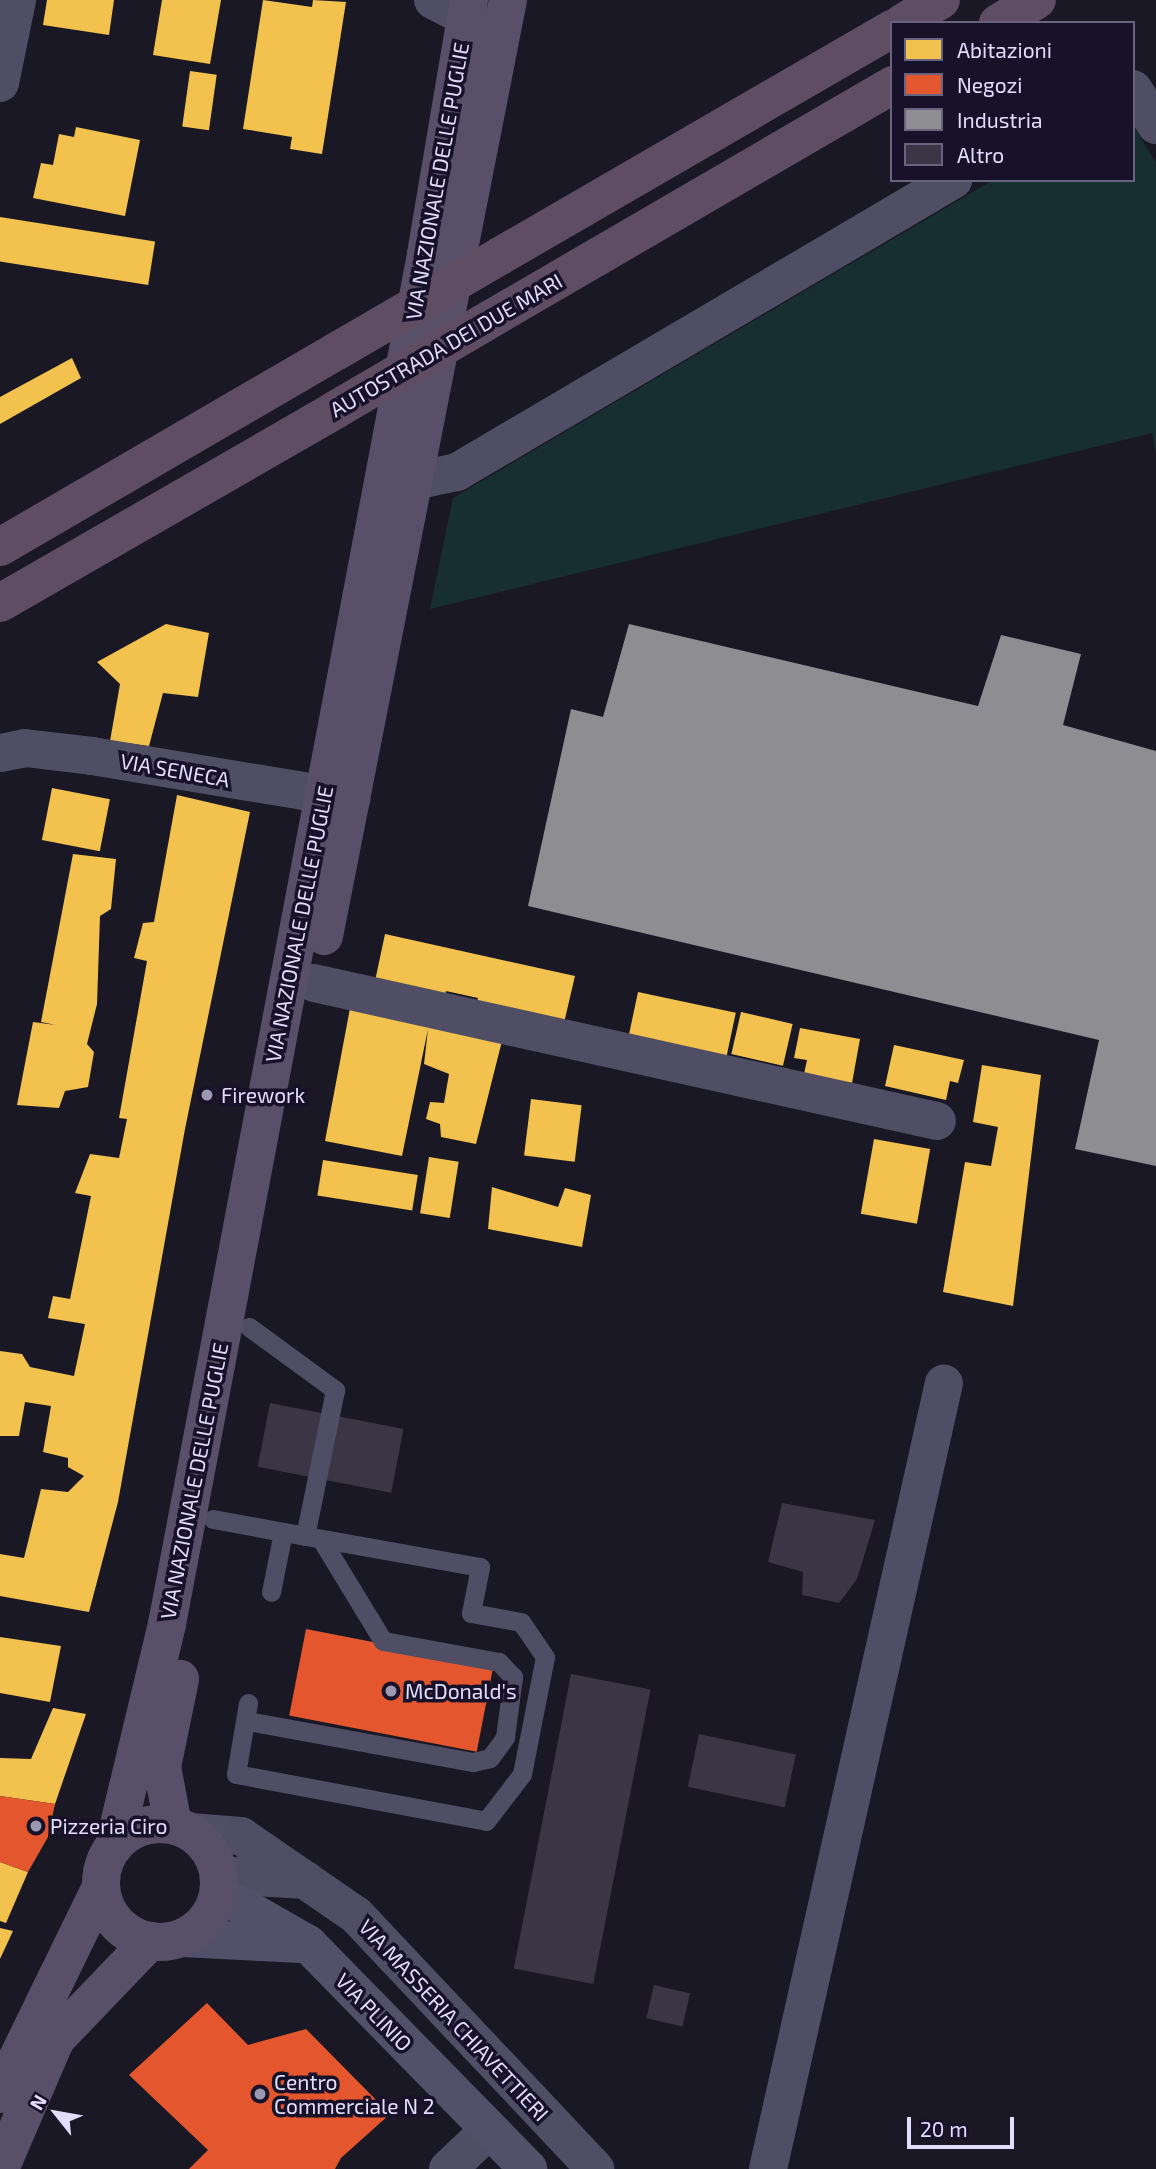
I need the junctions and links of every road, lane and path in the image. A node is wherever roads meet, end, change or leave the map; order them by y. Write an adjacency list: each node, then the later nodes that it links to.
1 (17, 0): 9 (street)
2 (941, 0): 6 (highway)
3 (1037, 0): 7 (highway)
4 (456, 6): 5 (street); 18 (main road, VIA NAZIONALE DELLE PUGLIE)
5 (505, 18): 14 (main road, VIA NAZIONALE DELLE PUGLIE)
6 (905, 21)
7 (1001, 21)
8 (890, 30): 15 (highway, bridge)
9 (0, 83)
10 (890, 86): 16 (highway, AUTOSTRADA DEI DUE MARI, bridge)
11 (1135, 92): 12 (street)
12 (1156, 125)
13 (950, 182): 14 (street)
14 (414, 481): 18 (main road, VIA NAZIONALE DELLE PUGLIE)
15 (0, 547)
16 (0, 603)
17 (0, 752): 18 (street, VIA SENECA)
18 (337, 797): 19 (main road, VIA NAZIONALE DELLE PUGLIE); 28 (main road, VIA NAZIONALE DELLE PUGLIE)
19 (314, 983): 20 (street); 21 (main road, VIA NAZIONALE DELLE PUGLIE)
20 (937, 1121)
21 (248, 1327): 23 (main road, VIA NAZIONALE DELLE PUGLIE); 25 (lane)
22 (944, 1383): 40 (street)
23 (213, 1519): 24 (lane); 27 (main road, VIA NAZIONALE DELLE PUGLIE)
24 (283, 1532): 25 (lane); 26 (lane)
25 (313, 1537): 25 (lane)
26 (271, 1592)
27 (182, 1828): 28 (main road); 29 (street); 30 (main road)
28 (114, 1845): 31 (main road)
29 (306, 1880): 30 (street); 39 (street, VIA MASSERIA CHIAVETTIERI)
30 (219, 1884): 32 (main road); 33 (street, VIA PLINIO)
31 (100, 1889): 32 (main road); 34 (main road)
32 (166, 1940): 33 (street); 36 (main road)
33 (309, 1944): 35 (street, VIA PLINIO)
34 (0, 2094)
35 (489, 2130): 37 (street); 38 (street, VIA PLINIO)
36 (0, 2169)
37 (448, 2169)
38 (528, 2169)
39 (594, 2169)
40 (768, 2169)

